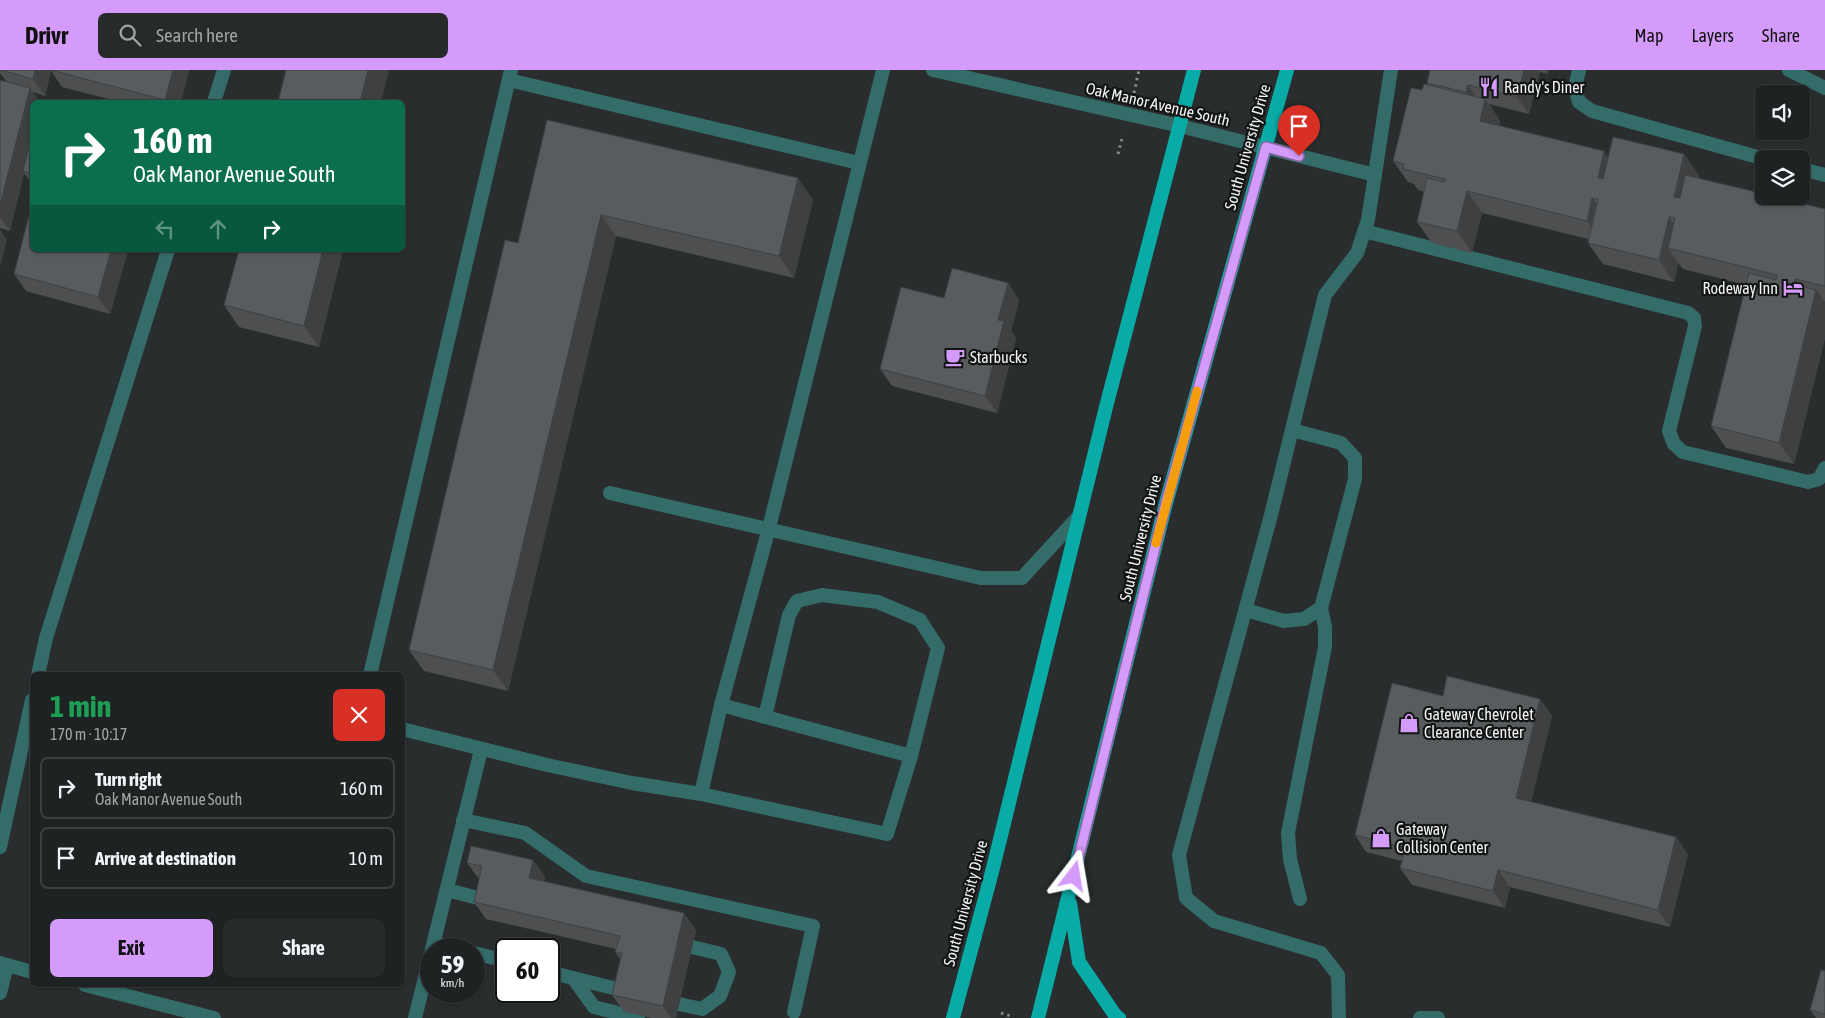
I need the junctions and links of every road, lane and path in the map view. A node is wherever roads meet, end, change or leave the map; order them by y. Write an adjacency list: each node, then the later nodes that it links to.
1 (224, 70): 13 (street)
2 (883, 70): 17 (street)
3 (933, 70): 10 (street, Oak Manor Avenue South)
4 (1194, 70): 14 (main road, South University Drive)
5 (1287, 70): 15 (main road, South University Drive)
6 (1391, 70): 19 (street)
7 (1579, 70): 16 (street)
8 (1789, 70): 12 (street)
9 (1815, 70): 12 (street)
10 (958, 73): 14 (street, Oak Manor Avenue South)
11 (510, 75): 17 (street); 31 (street)
12 (1825, 88)
13 (215, 100)
14 (1180, 126): 15 (street, Oak Manor Avenue South); 26 (main road, South University Drive)
15 (1266, 147): 19 (street, Oak Manor Avenue South); 42 (main road, South University Drive)
16 (1755, 156)
17 (859, 163): 27 (street)
18 (1810, 171): 20 (street)
19 (1375, 175): 21 (street)
20 (1825, 175)
21 (1364, 231): 23 (street); 24 (street)
22 (167, 252): 30 (street)
23 (1292, 430): 28 (street); 29 (street)
24 (1825, 468)
25 (610, 492): 27 (street)
26 (1079, 516): 27 (street); 65 (main road, South University Drive)
27 (769, 528): 32 (street)
28 (1321, 608): 29 (street); 43 (street)
29 (1246, 610): 68 (street)
30 (39, 672)
31 (371, 672)
32 (721, 705): 34 (street); 38 (street)
33 (30, 709): 40 (street)
34 (765, 717): 37 (street); 37 (street)
35 (405, 730): 36 (street)
36 (481, 750): 38 (street); 39 (street)
37 (911, 756): 38 (street)
38 (701, 794)
39 (464, 820): 41 (street); 57 (street)
40 (0, 847)
41 (447, 890): 44 (street); 45 (street)
42 (1069, 894): 66 (main road, South University Drive); 67 (main road)
43 (1300, 899)
44 (490, 901)
45 (435, 938)
46 (692, 947): 56 (street)
47 (3, 964): 48 (street); 53 (street)
48 (30, 971)
49 (560, 975): 50 (street)
50 (573, 978): 52 (street); 63 (street)
51 (92, 987): 59 (street)
52 (629, 992)
53 (0, 993)
54 (420, 999): 62 (street)
55 (679, 1004): 56 (street)
56 (702, 1009): 64 (street)
57 (794, 1012)
58 (1001, 1013): 60 (path)
59 (198, 1016): 61 (street)
60 (1011, 1016)
61 (214, 1018)
62 (415, 1018)
63 (638, 1018)
64 (690, 1018)
65 (954, 1018)
66 (1038, 1018)
67 (1119, 1018)
68 (1339, 1018)
69 (1420, 1018): 70 (street)
70 (1438, 1018)

